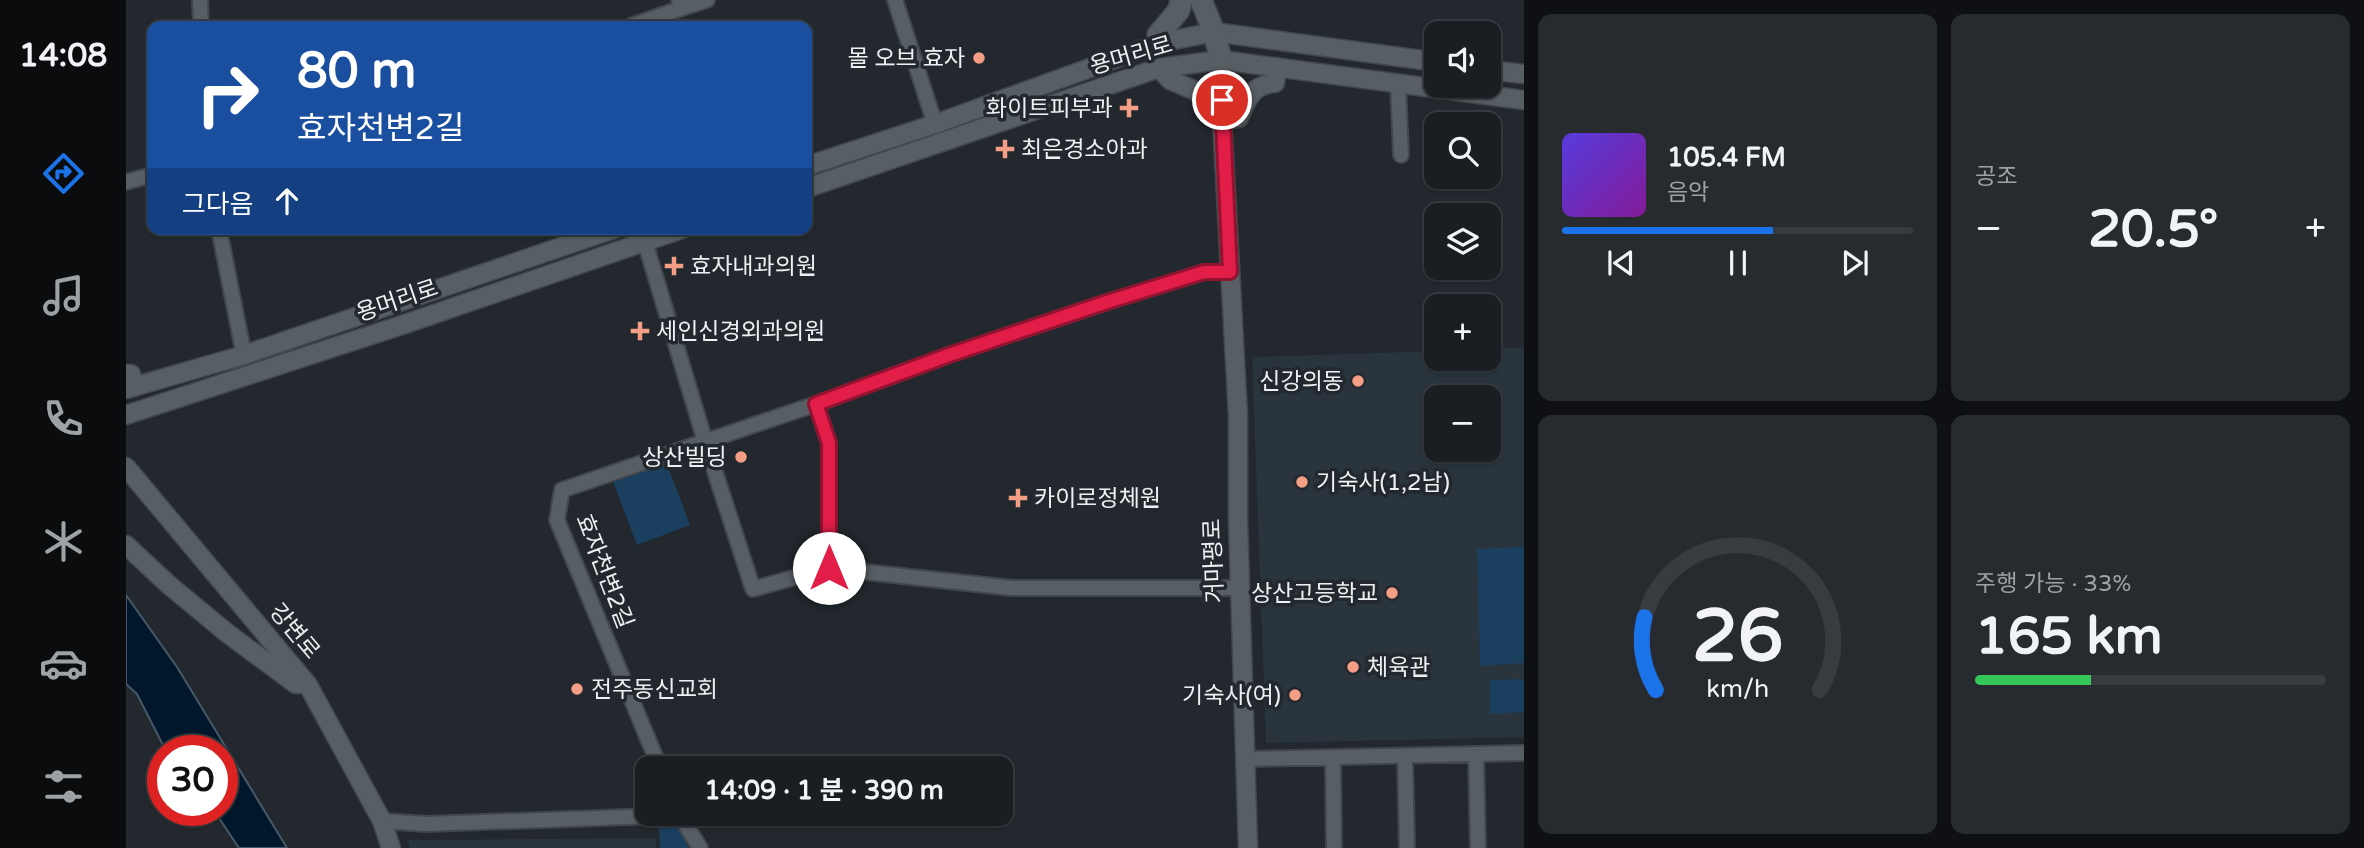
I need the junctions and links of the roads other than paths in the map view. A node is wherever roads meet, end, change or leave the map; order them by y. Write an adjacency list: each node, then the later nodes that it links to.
1 (200, 0): 7 (street)
2 (707, 0): 6 (street)
3 (895, 0): 20 (street)
4 (1181, 0): 10 (main road)
5 (1201, 0): 9 (main road, 거마평로)
6 (681, 4): 8 (street)
7 (201, 21)
8 (642, 21)
9 (1214, 32): 10 (street, 용머리로); 11 (main road, 거마평로); 12 (street, 용머리로)
10 (1159, 43): 20 (street, 용머리로)
11 (1221, 60): 13 (street, 용머리로); 14 (street, 용머리로); 19 (street, 거마평로)
12 (1424, 60)
13 (1277, 67): 17 (street, 용머리로); 19 (street)
14 (1159, 68): 19 (street); 25 (street, 용머리로)
15 (1501, 71): 16 (street)
16 (1524, 74)
17 (1398, 83): 18 (street, 용머리로); 21 (street)
18 (1524, 100)
19 (1222, 120): 29 (street, 거마평로)
20 (935, 124): 22 (street, 용머리로)
21 (1401, 155)
22 (812, 164)
23 (147, 177): 24 (street)
24 (126, 183)
25 (812, 186)
26 (220, 235): 30 (street)
27 (596, 235): 30 (street, 용머리로)
28 (646, 235): 33 (street, 용머리로); 34 (street)
29 (1230, 272): 32 (street, 효자천변2길); 38 (street, 거마평로)
30 (244, 355): 31 (street, 용머리로)
31 (129, 383)
32 (816, 404): 34 (street, 효자천변2길); 37 (street)
33 (126, 415)
34 (705, 441): 37 (street); 42 (street, 효자천변2길)
35 (126, 467): 39 (street, 강변로)
36 (126, 545): 39 (street)
37 (829, 568): 38 (street)
38 (1240, 588): 45 (street, 거마평로)
39 (308, 685): 47 (street, 강변로)
40 (1524, 753): 41 (street)
41 (1476, 754): 43 (street); 54 (street)
42 (655, 756)
43 (1405, 756): 44 (street); 53 (street)
44 (1333, 758): 45 (street); 52 (street)
45 (1245, 760): 51 (street, 거마평로)
46 (635, 817): 47 (street)
47 (382, 821): 49 (street, 강변로)
48 (686, 826): 50 (street)
49 (391, 848)
50 (700, 848)
51 (1248, 848)
52 (1334, 848)
53 (1407, 848)
54 (1478, 848)

